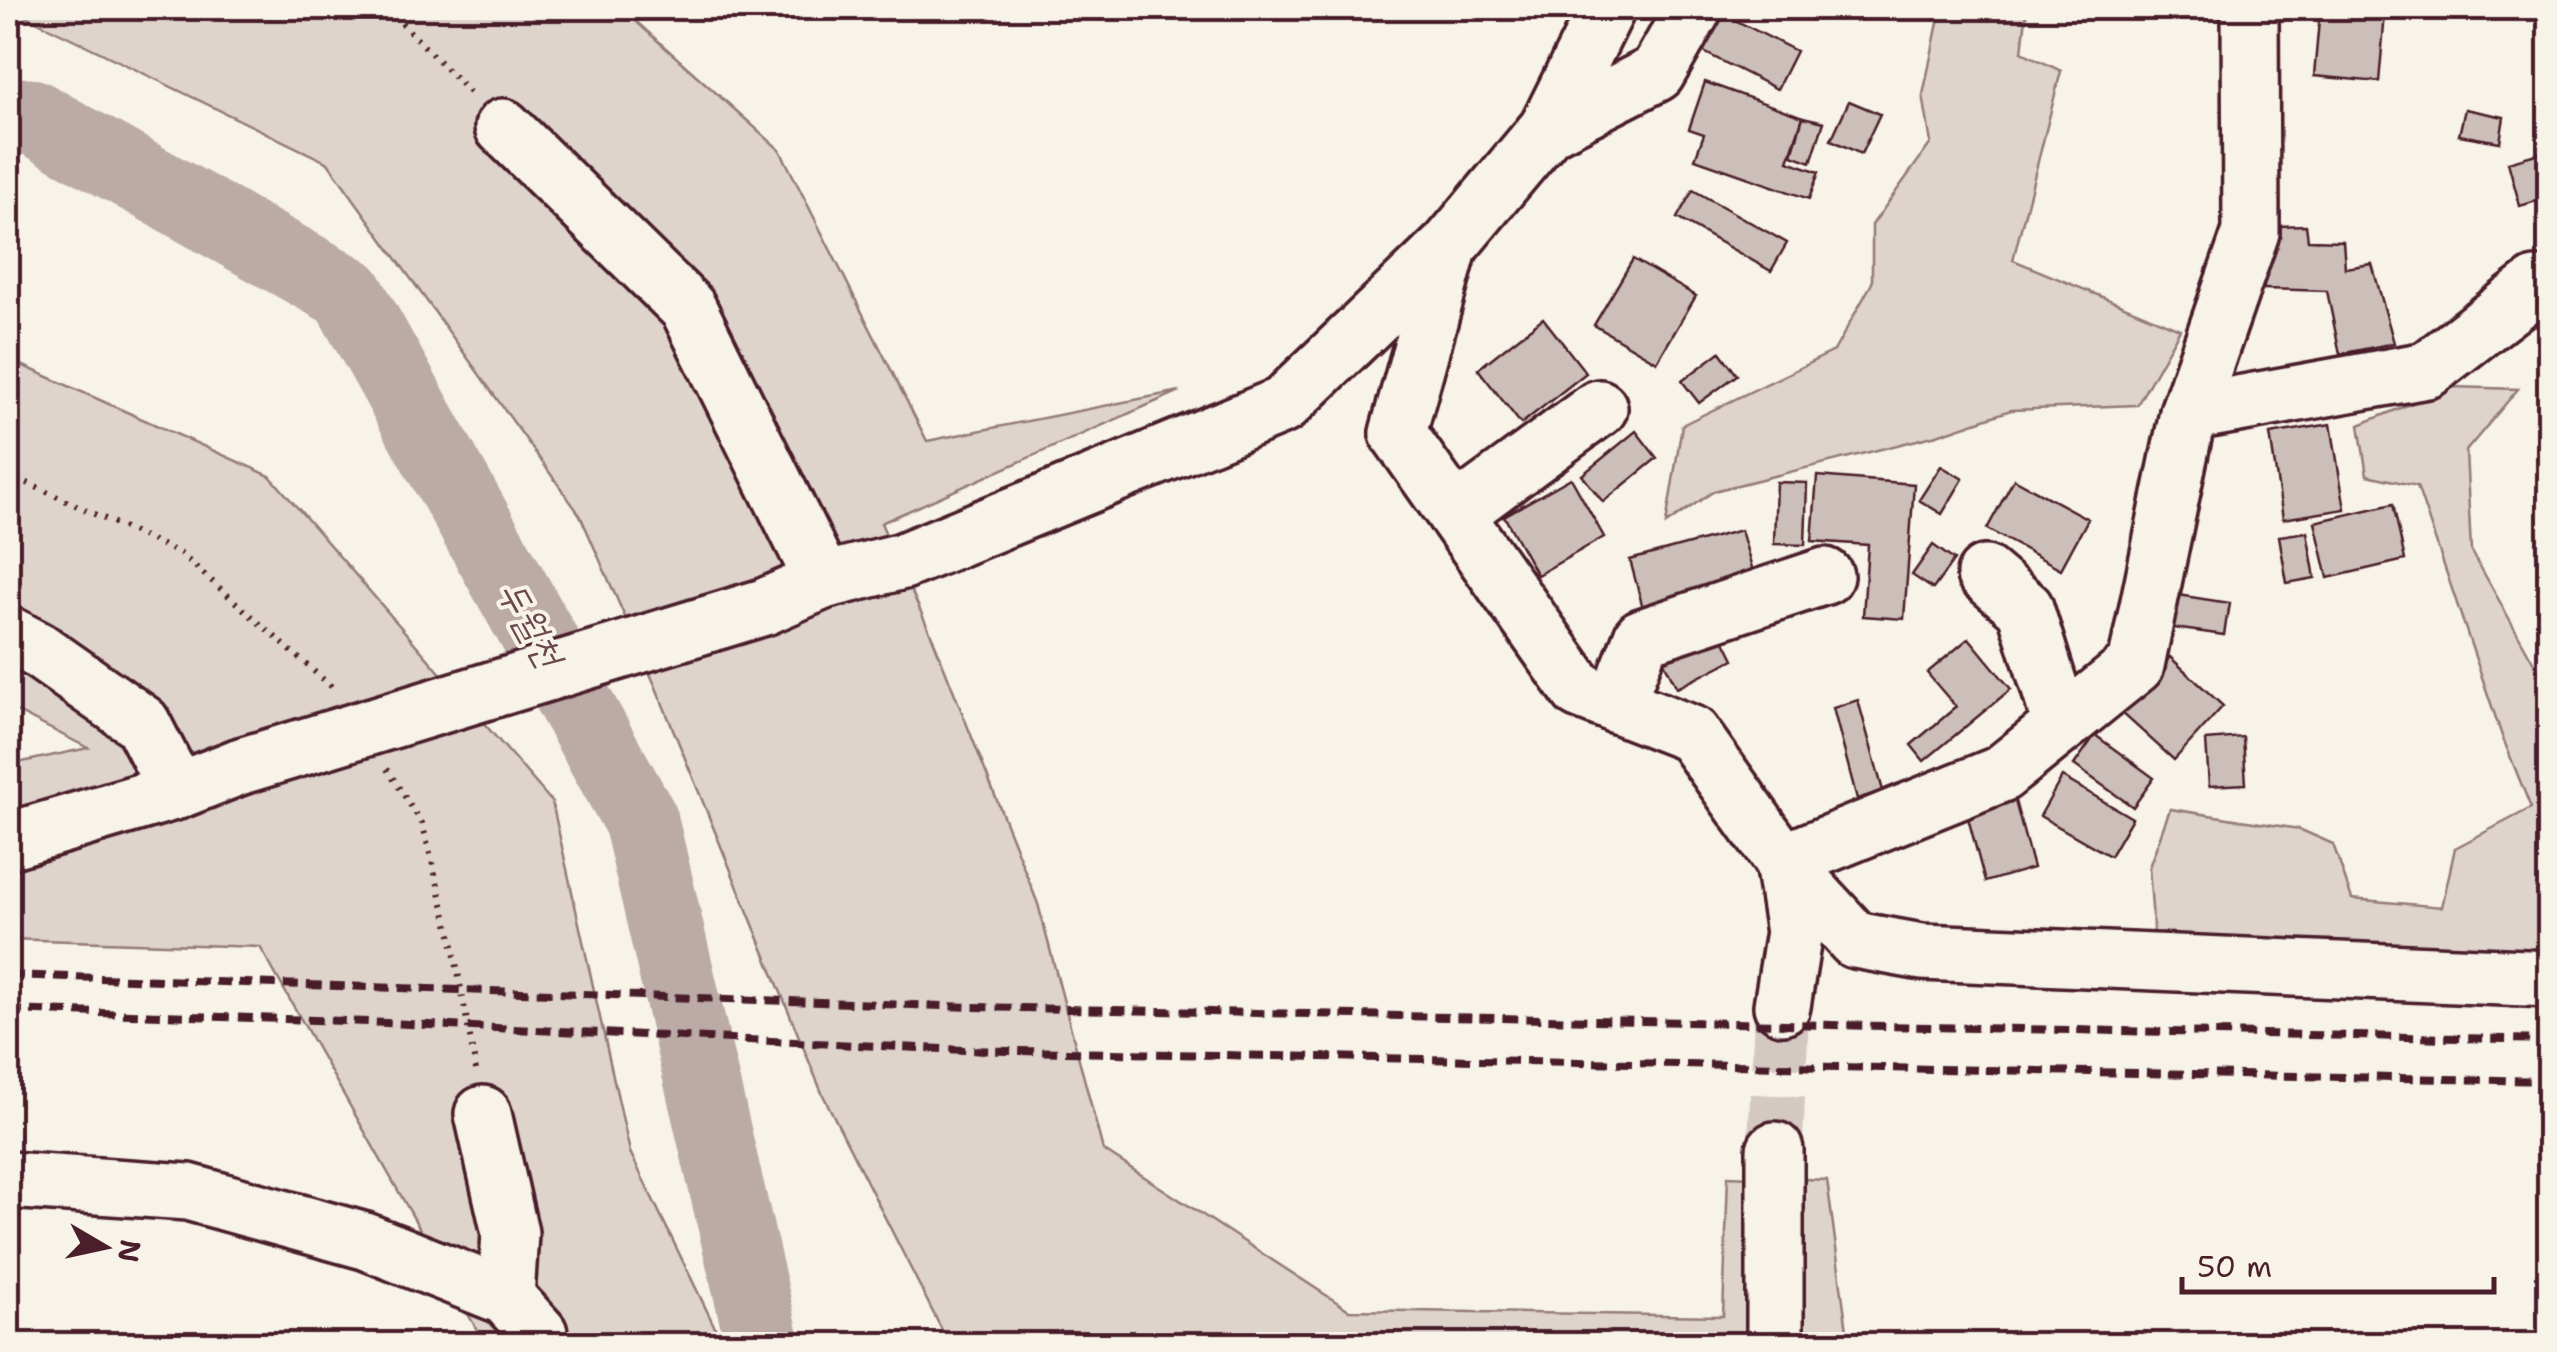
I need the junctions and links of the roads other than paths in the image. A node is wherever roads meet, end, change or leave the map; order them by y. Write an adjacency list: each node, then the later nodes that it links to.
1 (1607, 8): 5 (street)
2 (1694, 8): 5 (street)
3 (2250, 8): 9 (street)
4 (503, 128): 13 (street)
5 (1548, 129): 6 (street)
6 (1450, 245): 10 (street); 13 (street)
7 (2550, 286): 9 (street)
8 (1598, 408): 10 (street)
9 (2188, 413): 16 (street)
10 (1455, 514): 15 (street)
11 (1985, 574): 16 (street)
12 (1825, 576): 15 (street)
13 (823, 581): 17 (street, bridge)
14 (8, 634): 17 (street)
15 (1616, 704): 19 (street)
16 (2061, 724): 19 (street)
17 (177, 790): 18 (street)
18 (8, 841)
19 (1783, 862): 20 (street); 21 (street)
20 (2550, 979)
21 (1782, 1006)
22 (484, 1114): 24 (street)
23 (1775, 1150): 25 (street)
24 (8, 1180)
25 (1775, 1344)

